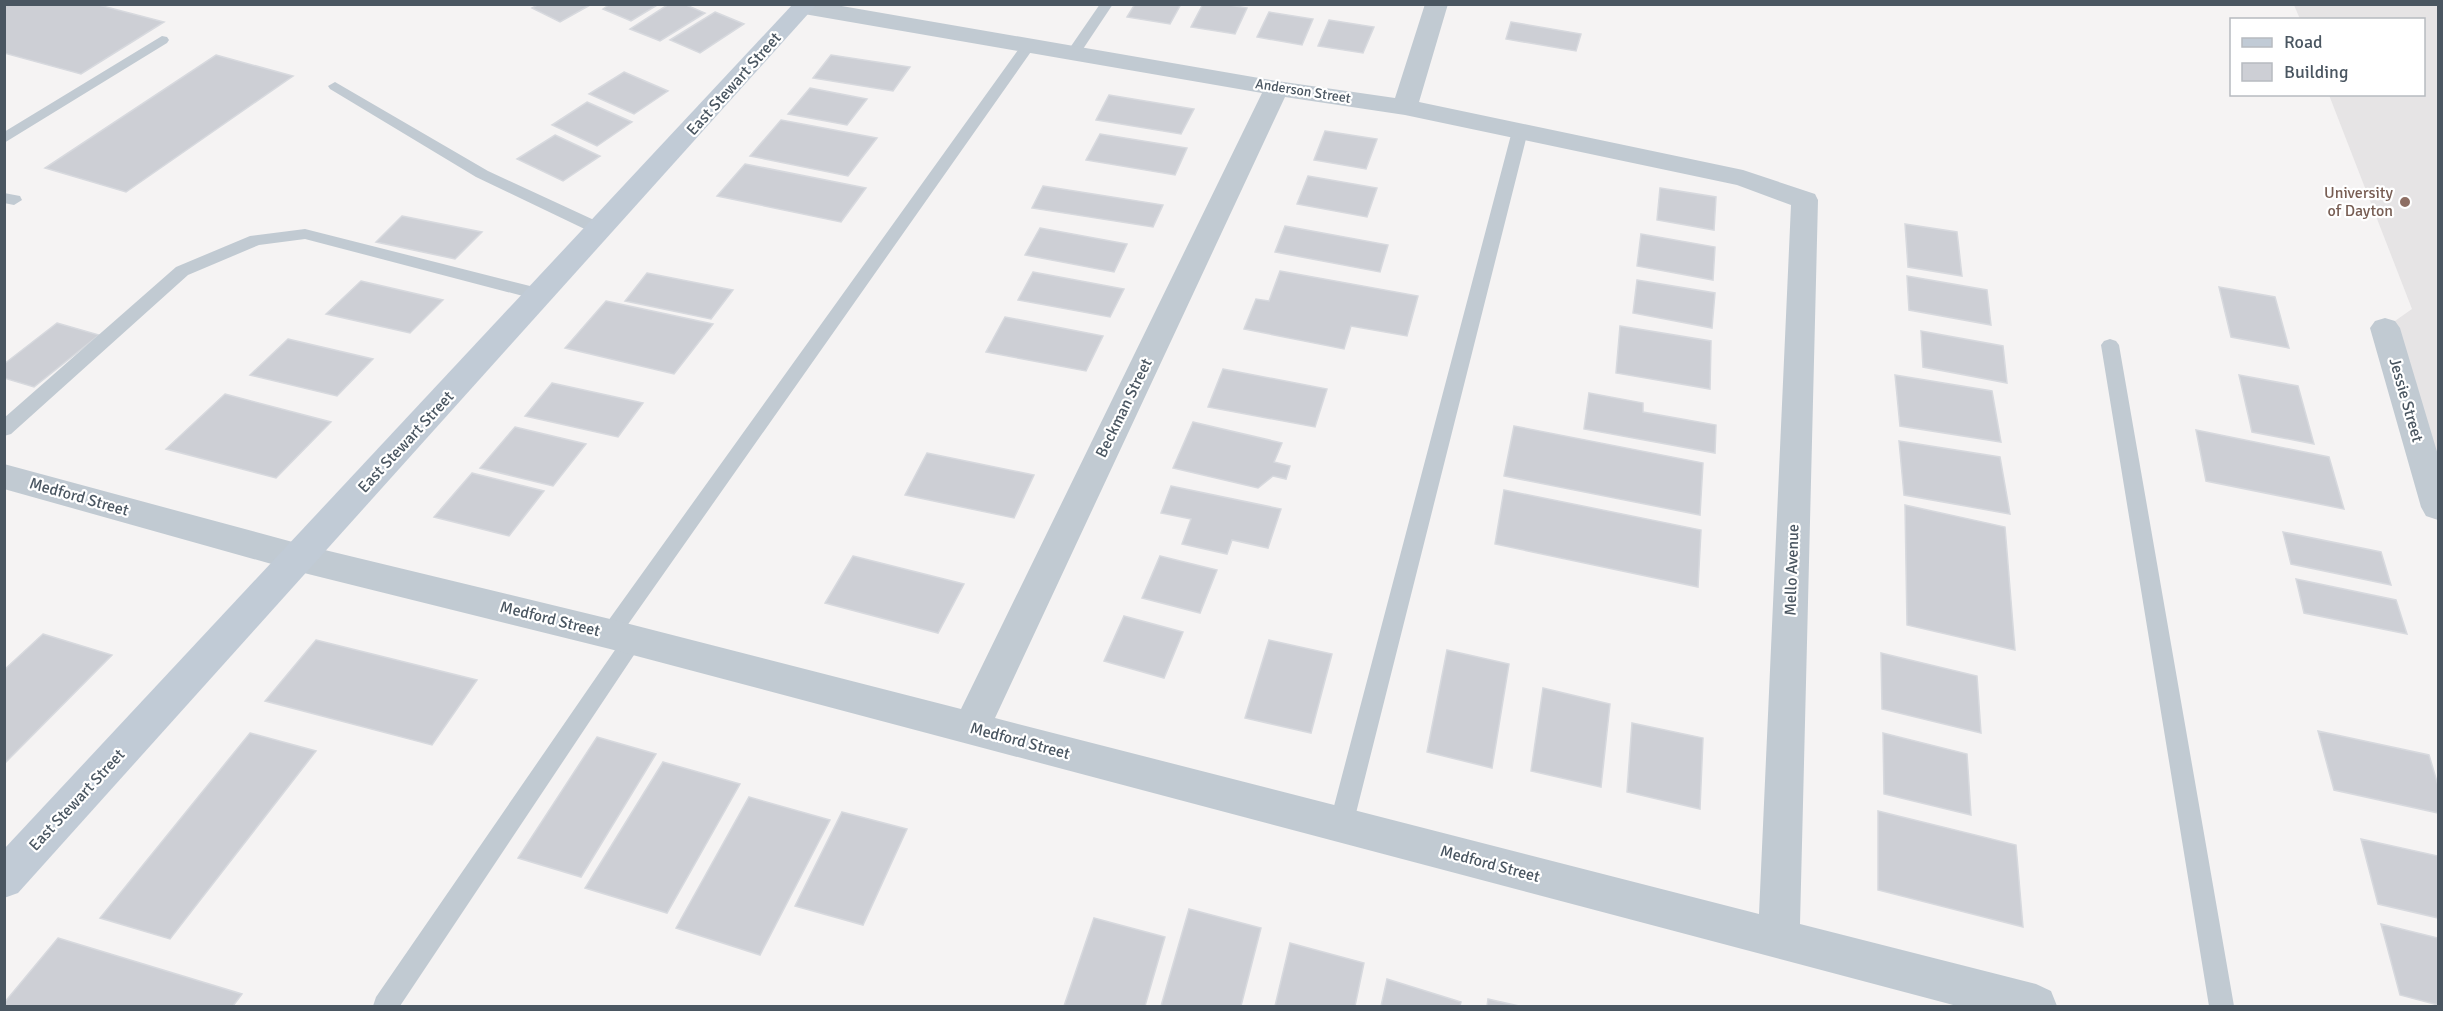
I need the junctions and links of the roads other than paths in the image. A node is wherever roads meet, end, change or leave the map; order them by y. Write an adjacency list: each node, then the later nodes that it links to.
1 (1107, 4): 6 (lane)
2 (1437, 4): 9 (street)
3 (802, 5): 5 (street, Anderson Street); 13 (main road, East Stewart Street)
4 (162, 40): 11 (lane)
5 (1028, 46): 6 (street, Anderson Street); 21 (lane)
6 (1074, 52): 8 (street, Anderson Street)
7 (334, 86): 13 (lane)
8 (1277, 88): 9 (street, Anderson Street); 22 (street, Beckman Street)
9 (1405, 107): 10 (street, Anderson Street)
10 (1520, 131): 12 (street, Anderson Street); 23 (lane)
11 (4, 138)
12 (1804, 200): 25 (street, Mello Avenue)
13 (601, 231): 14 (main road, East Stewart Street)
14 (542, 295): 17 (lane); 20 (main road, East Stewart Street)
15 (2385, 328): 19 (street, Jessie Street)
16 (2110, 345): 28 (lane)
17 (4, 429)
18 (4, 476): 20 (street, Medford Street)
19 (2439, 507)
20 (300, 558): 21 (street, Medford Street); 24 (main road, East Stewart Street)
21 (622, 637): 22 (street, Medford Street); 26 (lane)
22 (971, 728): 23 (street, Medford Street)
23 (1341, 825): 25 (street, Medford Street)
24 (4, 879)
25 (1779, 940): 27 (street, Medford Street)
26 (385, 1006)
27 (2036, 1006)
28 (2222, 1006)

